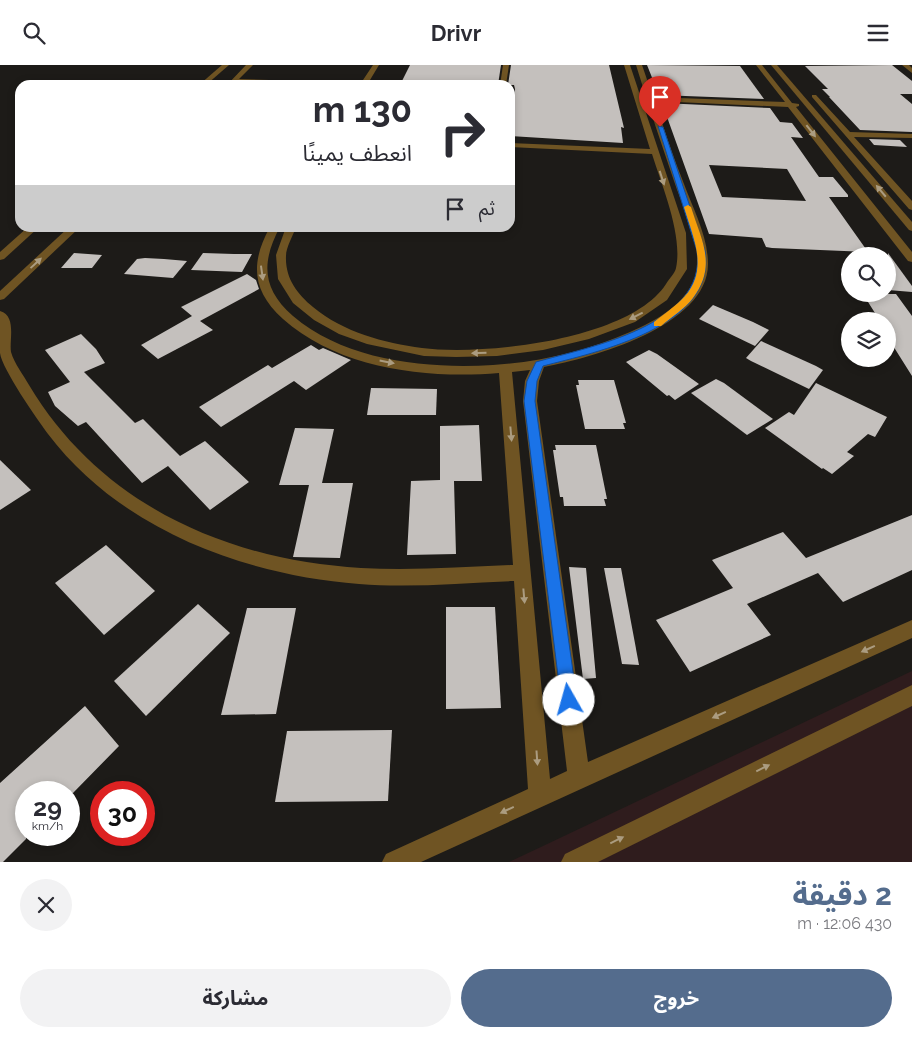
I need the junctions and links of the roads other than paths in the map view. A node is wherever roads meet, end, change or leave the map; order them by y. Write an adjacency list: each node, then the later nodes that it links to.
1 (226, 65): 12 (street)
2 (250, 65): 13 (street)
3 (376, 65): 14 (street)
4 (506, 65): 15 (street)
5 (627, 65): 18 (street)
6 (639, 65): 17 (street)
7 (758, 65): 19 (street)
8 (774, 65): 9 (street); 20 (street)
9 (787, 65)
10 (904, 65): 11 (street)
11 (912, 71)
12 (208, 80)
13 (234, 80)
14 (366, 80)
15 (504, 80)
16 (808, 89): 21 (street)
17 (651, 101): 18 (street); 19 (street); 30 (street)
18 (638, 102): 25 (street)
19 (790, 105): 20 (street); 37 (street, one-way to 37)
20 (809, 106): 26 (street)
21 (850, 137): 22 (street); 23 (street); 27 (street)
22 (912, 137)
23 (912, 141)
24 (515, 145): 25 (street)
25 (654, 152): 29 (street, one-way to 29)
26 (857, 163): 27 (street); 31 (street, one-way to 26)
27 (873, 163): 28 (street)
28 (912, 207)
29 (673, 213): 30 (street); 40 (street, one-way to 40)
30 (690, 214): 43 (street)
31 (912, 228)
32 (28, 232): 36 (street)
33 (70, 232): 38 (street, one-way to 33)
34 (272, 232): 41 (street, one-way to 41)
35 (289, 232): 40 (street)
36 (0, 257)
37 (912, 259)
38 (0, 297)
39 (0, 315): 42 (street)
40 (322, 319): 41 (street)
41 (304, 330): 44 (street, one-way to 44)
42 (3, 350): 47 (street)
43 (539, 364): 44 (street); 46 (street)
44 (505, 369): 45 (street)
45 (509, 410): 46 (street); 47 (street, one-way to 47)
46 (531, 411): 50 (street)
47 (522, 573): 51 (street, one-way to 51)
48 (912, 629): 50 (street, one-way to 50)
49 (912, 695): 53 (street, one-way to 49)
50 (579, 777): 51 (street)
51 (540, 794): 52 (street, one-way to 52)
52 (394, 862)
53 (573, 862)

